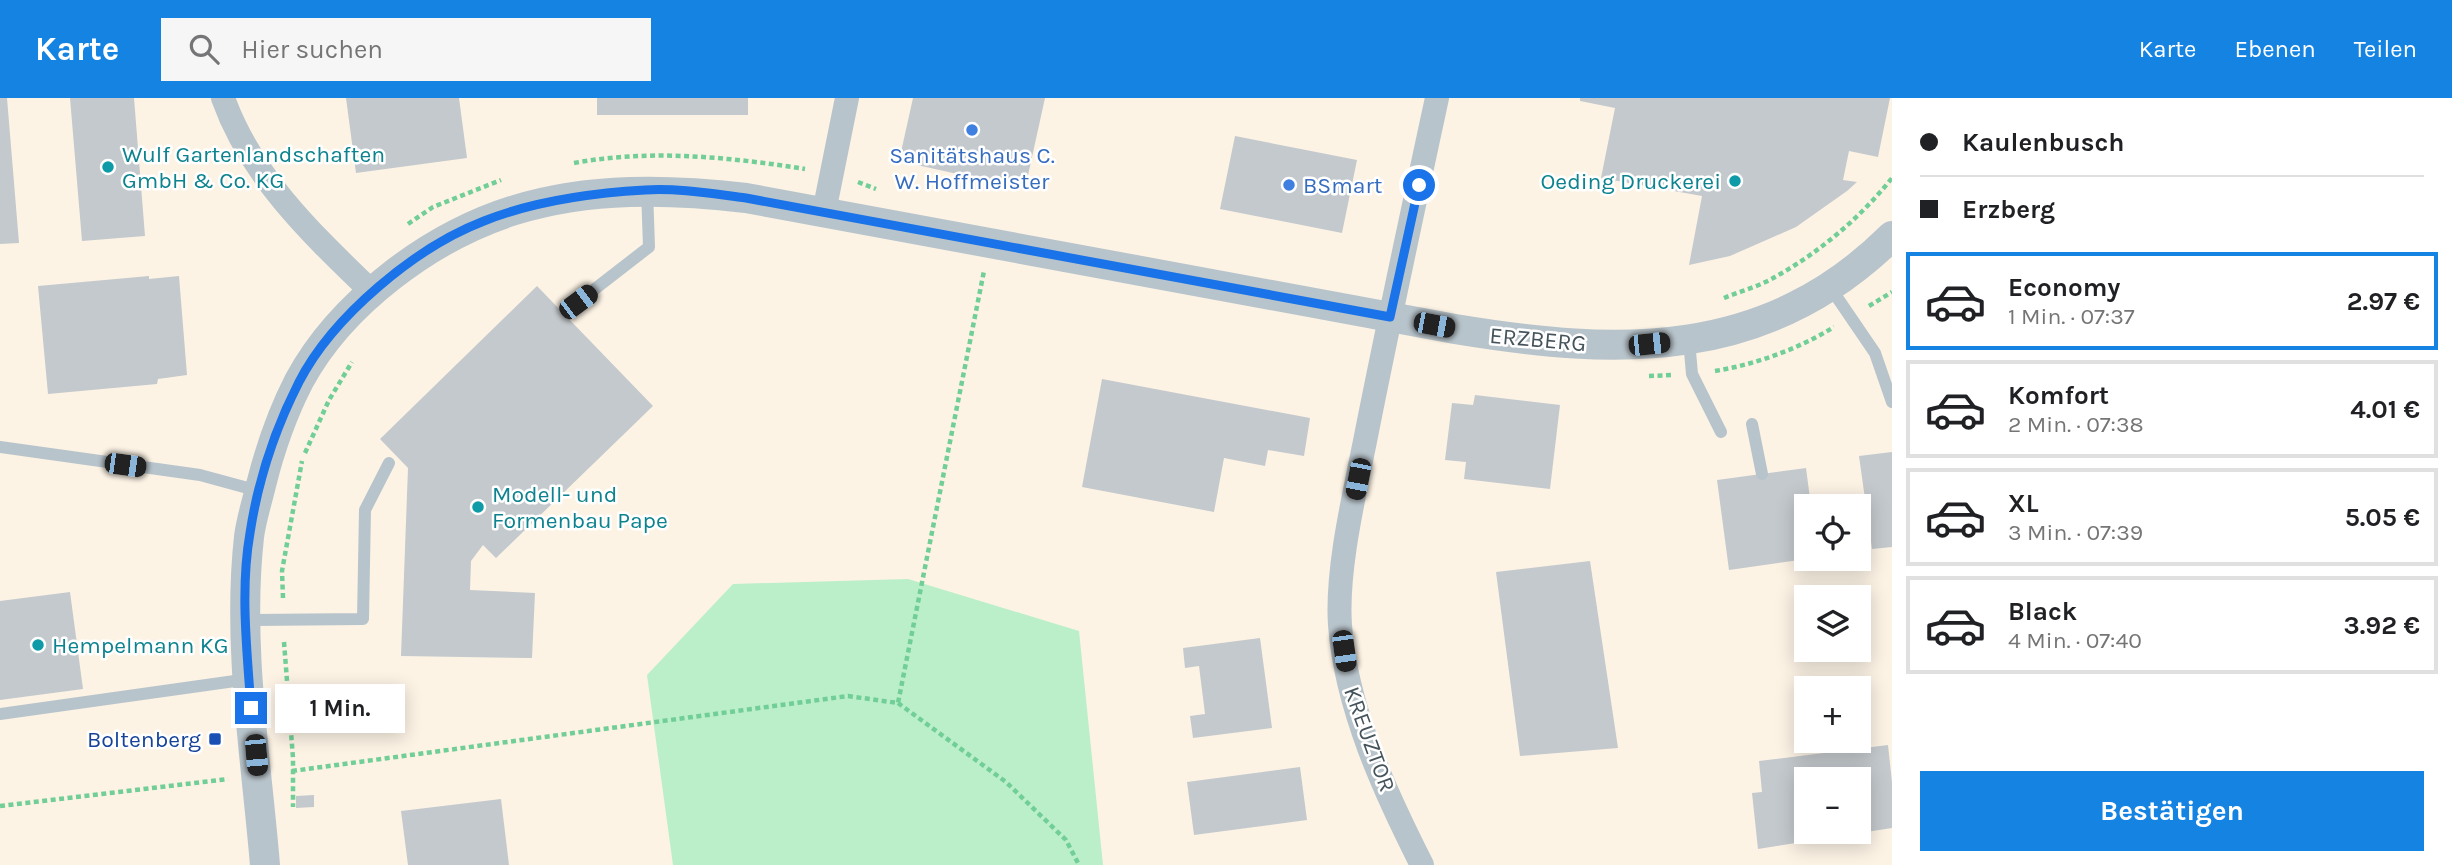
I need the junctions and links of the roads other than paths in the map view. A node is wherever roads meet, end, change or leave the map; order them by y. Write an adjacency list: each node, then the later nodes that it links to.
1 (223, 98): 8 (street)
2 (847, 98): 5 (street)
3 (1437, 98): 10 (street, KREUZTOR)
4 (647, 190): 5 (street, ERZBERG); 8 (street, ERZBERG); 9 (lane)
5 (824, 212): 10 (street, ERZBERG)
6 (1892, 236): 7 (street, ERZBERG)
7 (1830, 287): 11 (street, ERZBERG); 12 (lane)
8 (372, 292): 18 (street, ERZBERG)
9 (578, 302)
10 (1390, 317): 11 (street, ERZBERG); 23 (street, KREUZTOR)
11 (1689, 340): 14 (lane)
12 (1892, 402)
13 (1752, 424): 17 (lane)
14 (1721, 432)
15 (0, 447): 18 (lane)
16 (388, 464): 19 (lane)
17 (1762, 474)
18 (259, 491): 19 (street, ERZBERG)
19 (245, 620): 20 (street, ERZBERG)
20 (249, 679): 21 (lane); 22 (street, ERZBERG)
21 (0, 714)
22 (265, 865)
23 (1422, 865)

